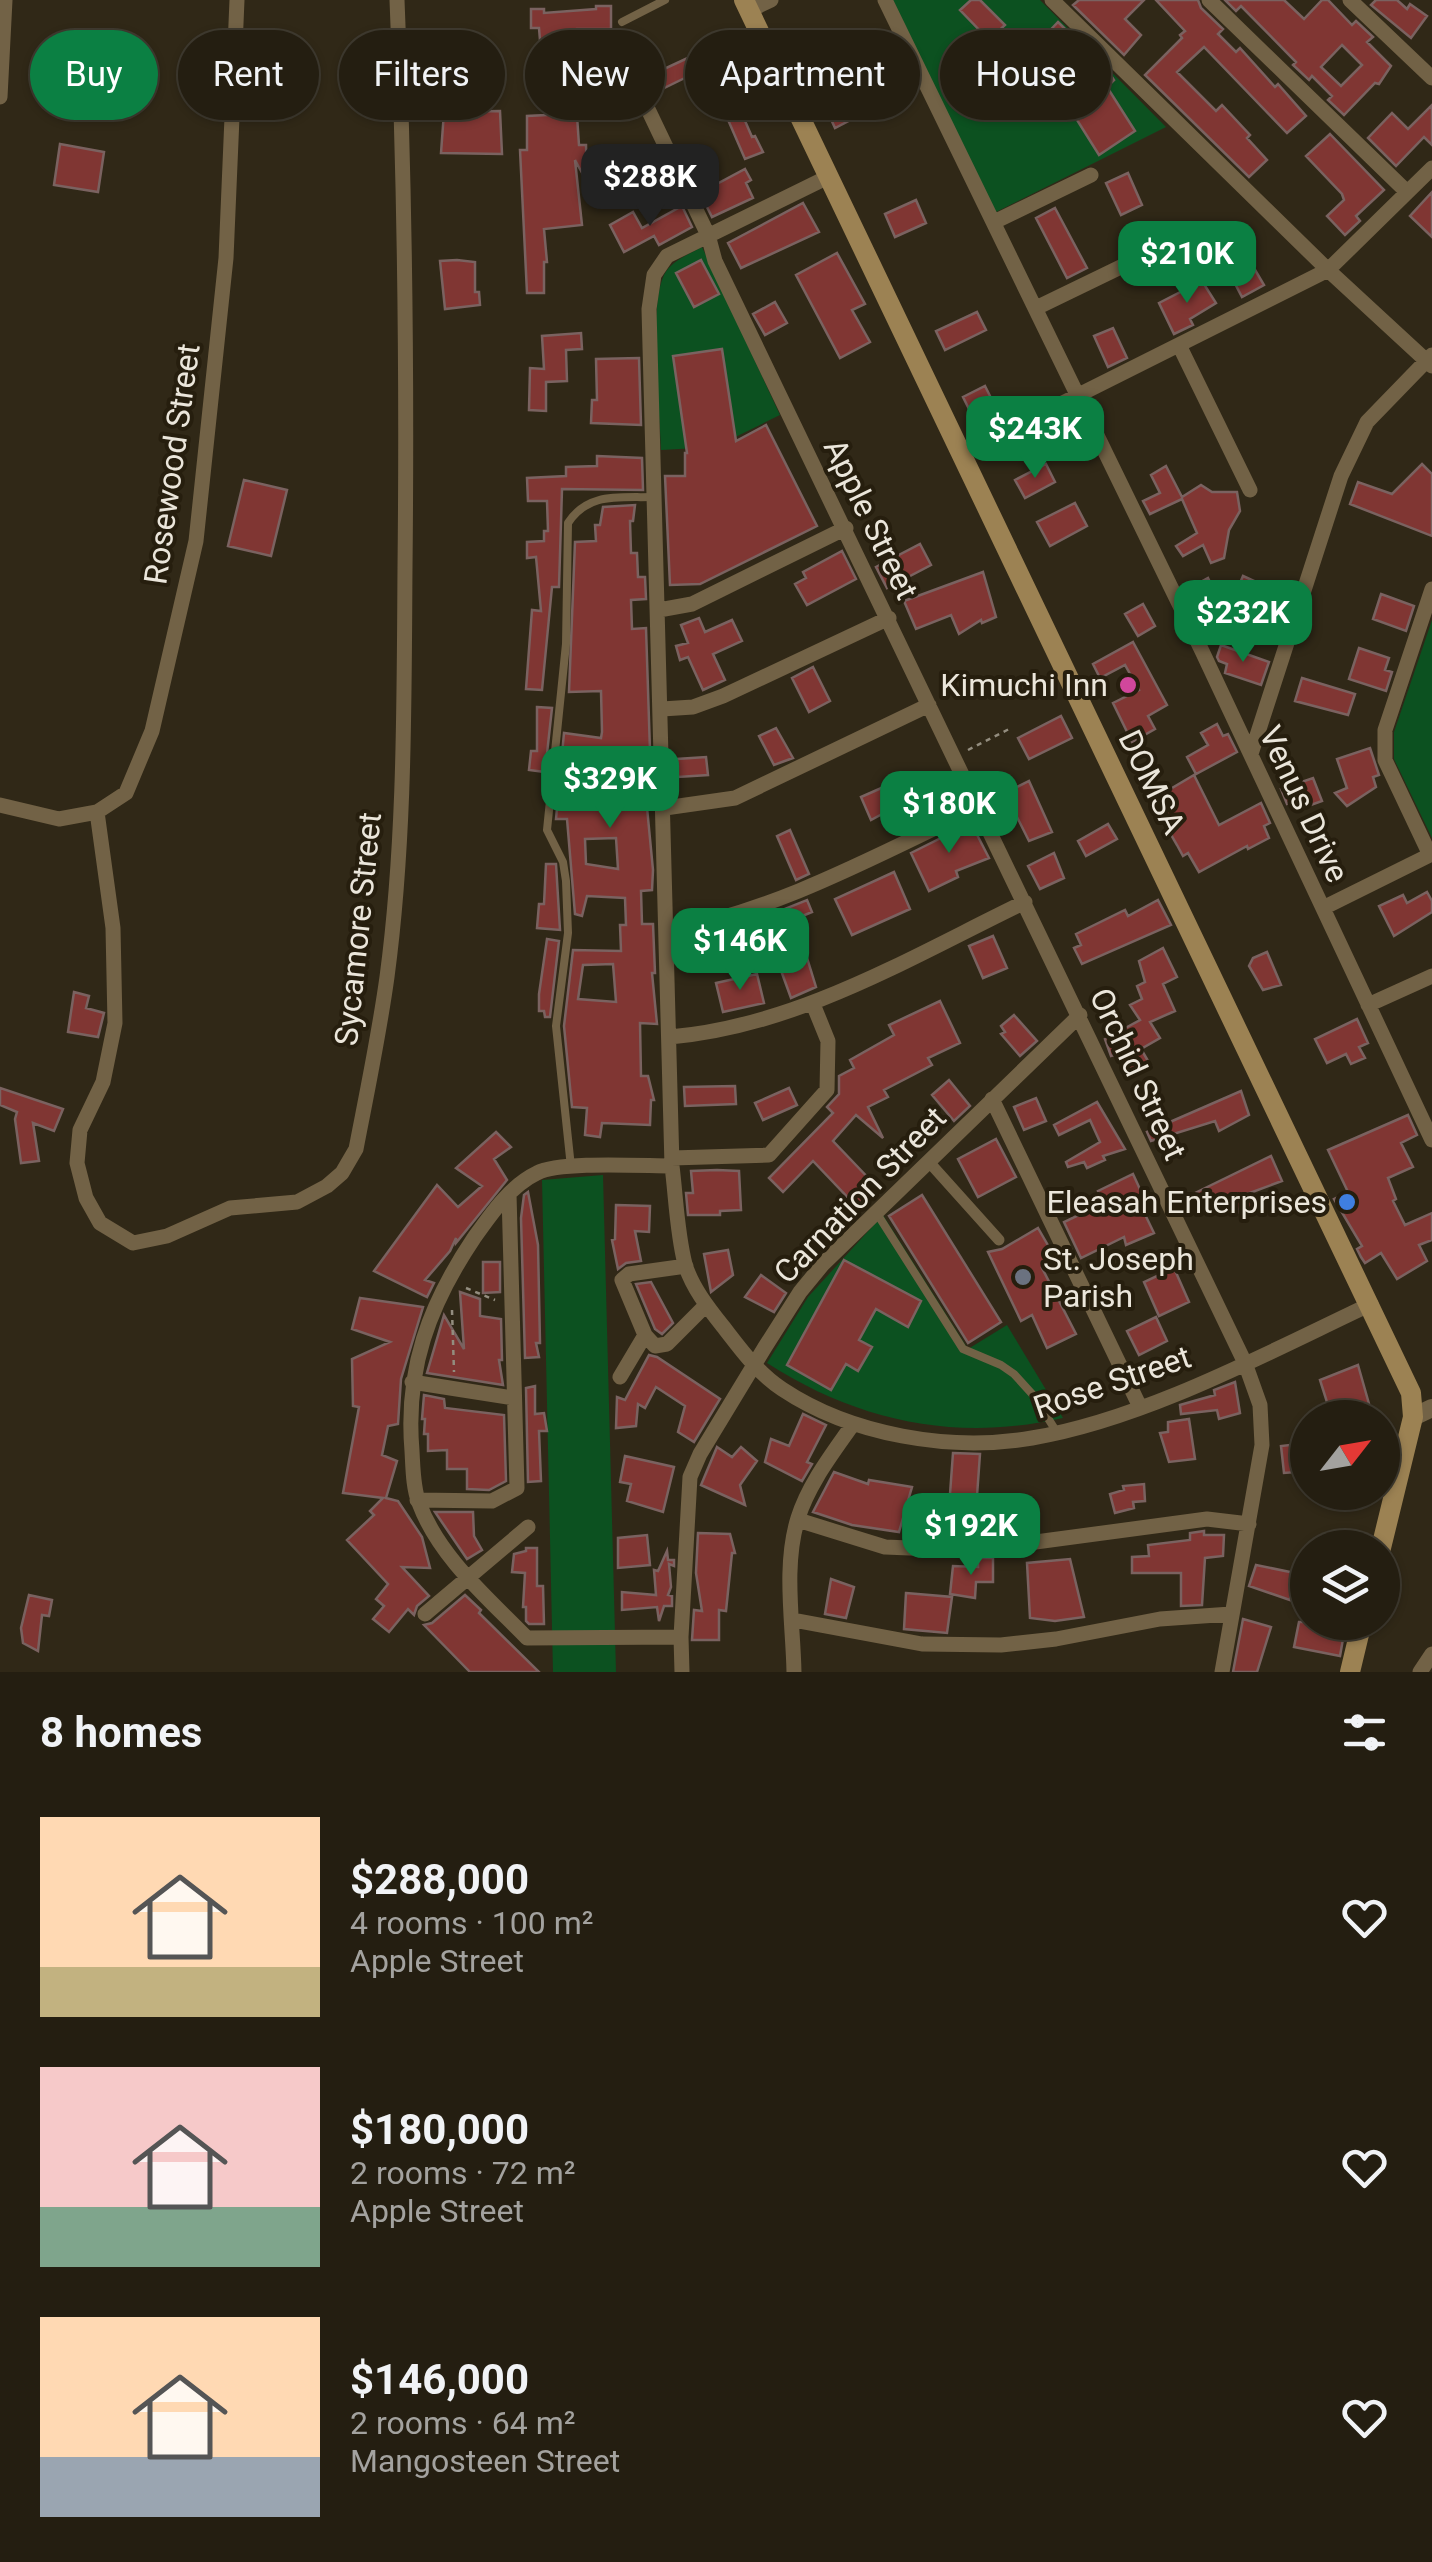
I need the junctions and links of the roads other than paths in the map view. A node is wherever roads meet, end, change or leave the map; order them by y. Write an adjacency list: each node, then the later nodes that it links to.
1 (5, 0): 13 (street)
2 (236, 0): 42 (street, Rosewood Street)
3 (397, 0): 42 (street, Sycamore Street)
4 (665, 0): 11 (lane)
5 (771, 0): 10 (street)
6 (886, 0): 21 (street, Venus Drive)
7 (1052, 0): 24 (street)
8 (1209, 0): 20 (street)
9 (1350, 0): 12 (street)
10 (747, 5): 19 (main road, DOMSA)
11 (622, 22)
12 (1432, 78)
13 (0, 97)
14 (653, 120): 15 (street, Apple Street)
15 (667, 149): 16 (street); 22 (street, Apple Street)
16 (612, 165)
17 (1432, 168): 20 (street)
18 (1091, 175): 21 (street)
19 (830, 176): 22 (street, Rose Street); 29 (main road, DOMSA)
20 (1407, 192): 24 (street)
21 (994, 222): 25 (street, Venus Drive)
22 (708, 235): 31 (street, Rose Street); 32 (street, Apple Street)
23 (1133, 261): 25 (street)
24 (1328, 270): 26 (street); 27 (street)
25 (1036, 308): 28 (street, Venus Drive)
26 (1179, 345): 28 (street); 30 (street)
27 (1430, 360): 38 (street)
28 (1078, 396): 29 (street); 38 (street, Venus Drive)
29 (963, 454): 62 (main road, DOMSA)
30 (1250, 490)
31 (655, 497): 34 (street, Rose Street); 57 (lane)
32 (846, 528): 34 (street); 35 (street, Apple Street)
33 (1432, 588): 43 (street)
34 (659, 610): 37 (street, Rose Street)
35 (888, 618): 36 (street, Apple Street); 37 (street)
36 (930, 705): 40 (street, Apple Street); 41 (street)
37 (662, 709): 41 (street, Rose Street)
38 (1252, 754): 45 (street, Venus Drive)
39 (0, 805): 42 (street)
40 (979, 807): 44 (street, Apple Street); 46 (street)
41 (665, 808): 46 (street, Rose Street)
42 (97, 812)
43 (1431, 854): 45 (street)
44 (1025, 902): 47 (street, Apple Street); 49 (street)
45 (1323, 908): 50 (street, Venus Drive)
46 (668, 931): 52 (street, Rose Street)
47 (1052, 957): 51 (street, Orchid Street)
48 (1432, 976): 50 (street)
49 (813, 1004): 52 (street); 55 (street)
50 (1368, 1006): 54 (street, Venus Drive)
51 (1080, 1016): 53 (street, Carnation Street); 65 (street, Orchid Street)
52 (670, 1037): 55 (street, Rose Street)
53 (992, 1099): 56 (street, Carnation Street); 70 (street)
54 (1432, 1140)
55 (672, 1162): 57 (street); 61 (street, Rose Street)
56 (929, 1162): 59 (street, Carnation Street); 60 (street)
57 (570, 1167): 58 (street)
58 (508, 1194): 68 (street); 69 (street)
59 (876, 1212): 66 (street, Carnation Street); 73 (lane)
60 (998, 1240)
61 (686, 1266): 63 (street, Rose Street); 64 (street)
62 (1371, 1304): 65 (street, Rose Street); 71 (main road, DOMSA)
63 (711, 1311): 64 (street); 66 (street, Rose Street)
64 (644, 1335): 67 (street)
65 (1245, 1363): 70 (street, Rose Street); 76 (street, Orchid Street)
66 (754, 1366): 72 (street, Rose Street); 83 (street, Carnation Street)
67 (620, 1377)
68 (412, 1382): 69 (street); 74 (street)
69 (513, 1398): 74 (street)
70 (1140, 1406): 73 (street, Rose Street)
71 (1422, 1412): 78 (main road, DOMSA)
72 (853, 1424): 73 (street, Rose Street); 75 (street)
73 (1057, 1433)
74 (417, 1500): 79 (street)
75 (798, 1520): 76 (street); 82 (street)
76 (1249, 1524): 81 (street, Orchid Street)
77 (528, 1526): 79 (street)
78 (1386, 1530)
79 (468, 1576): 80 (street); 83 (street)
80 (425, 1614)
81 (1231, 1614): 82 (street); 88 (street, Orchid Street)
82 (793, 1620): 87 (street)
83 (680, 1637): 86 (street, Carnation Street)
84 (1358, 1640): 89 (main road)
85 (1432, 1654): 90 (street)
86 (682, 1672)
87 (794, 1672)
88 (1222, 1672)
89 (1350, 1672)
90 (1420, 1672)

